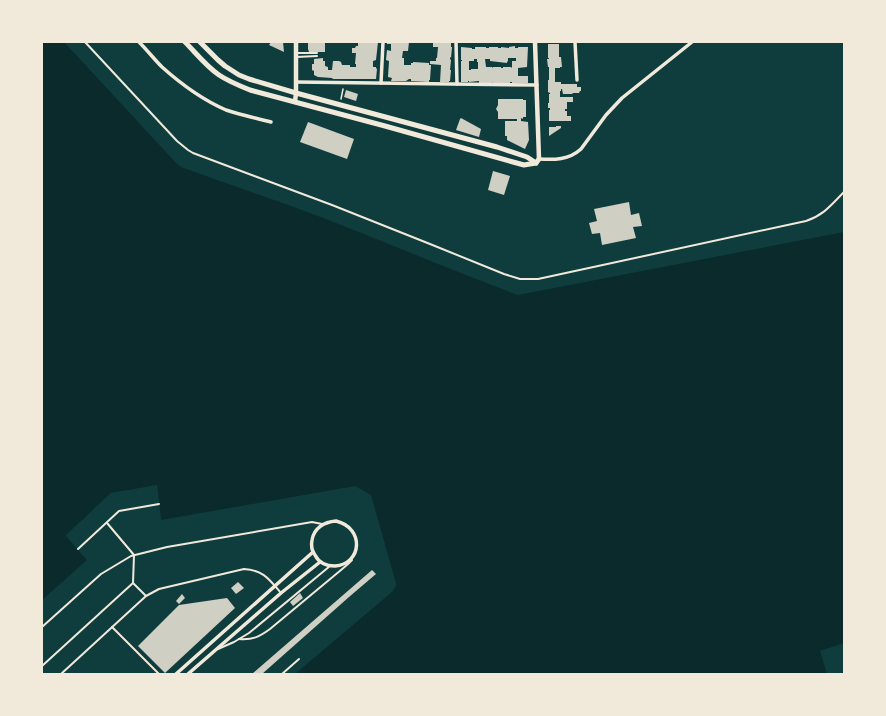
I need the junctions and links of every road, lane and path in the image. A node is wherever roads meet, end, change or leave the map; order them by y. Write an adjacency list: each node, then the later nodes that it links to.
1 (85, 42): 25 (lane)
2 (140, 42): 23 (street)
3 (185, 42): 21 (main road)
4 (200, 42): 20 (main road)
5 (296, 42): 12 (street)
6 (383, 42): 17 (street)
7 (456, 42): 18 (street)
8 (536, 42): 19 (street)
9 (576, 42): 14 (street)
10 (692, 42): 24 (street)
11 (317, 53): 12 (lane)
12 (296, 55): 13 (lane); 15 (street)
13 (317, 56)
14 (577, 80)
15 (296, 82): 16 (street); 20 (street)
16 (345, 82): 17 (street); 22 (path)
17 (381, 83): 18 (street)
18 (457, 84): 19 (street)
19 (537, 85): 24 (street)
20 (296, 93): 21 (street); 22 (main road)
21 (295, 102): 24 (main road)
22 (339, 104): 24 (main road)
23 (271, 122)
24 (537, 161)
25 (844, 192)
26 (159, 504): 27 (lane)
27 (107, 523): 29 (lane); 32 (lane)
28 (322, 524): 30 (street); 31 (street); 32 (lane)
29 (78, 549)
30 (313, 552): 33 (street); 36 (street)
31 (354, 553): 34 (street); 41 (lane)
32 (134, 555): 35 (lane); 39 (lane)
33 (320, 562): 34 (street); 37 (street)
34 (330, 566): 41 (lane)
35 (133, 583): 38 (lane); 44 (lane)
36 (275, 586): 37 (lane); 38 (lane); 47 (street)
37 (281, 593): 42 (street)
38 (146, 596): 40 (lane)
39 (42, 627)
40 (112, 627): 45 (lane); 46 (lane)
41 (239, 639): 42 (lane)
42 (215, 650): 48 (street)
43 (299, 659): 49 (lane)
44 (42, 666)
45 (61, 674)
46 (159, 674)
47 (176, 674)
48 (188, 674)
49 (282, 674)

